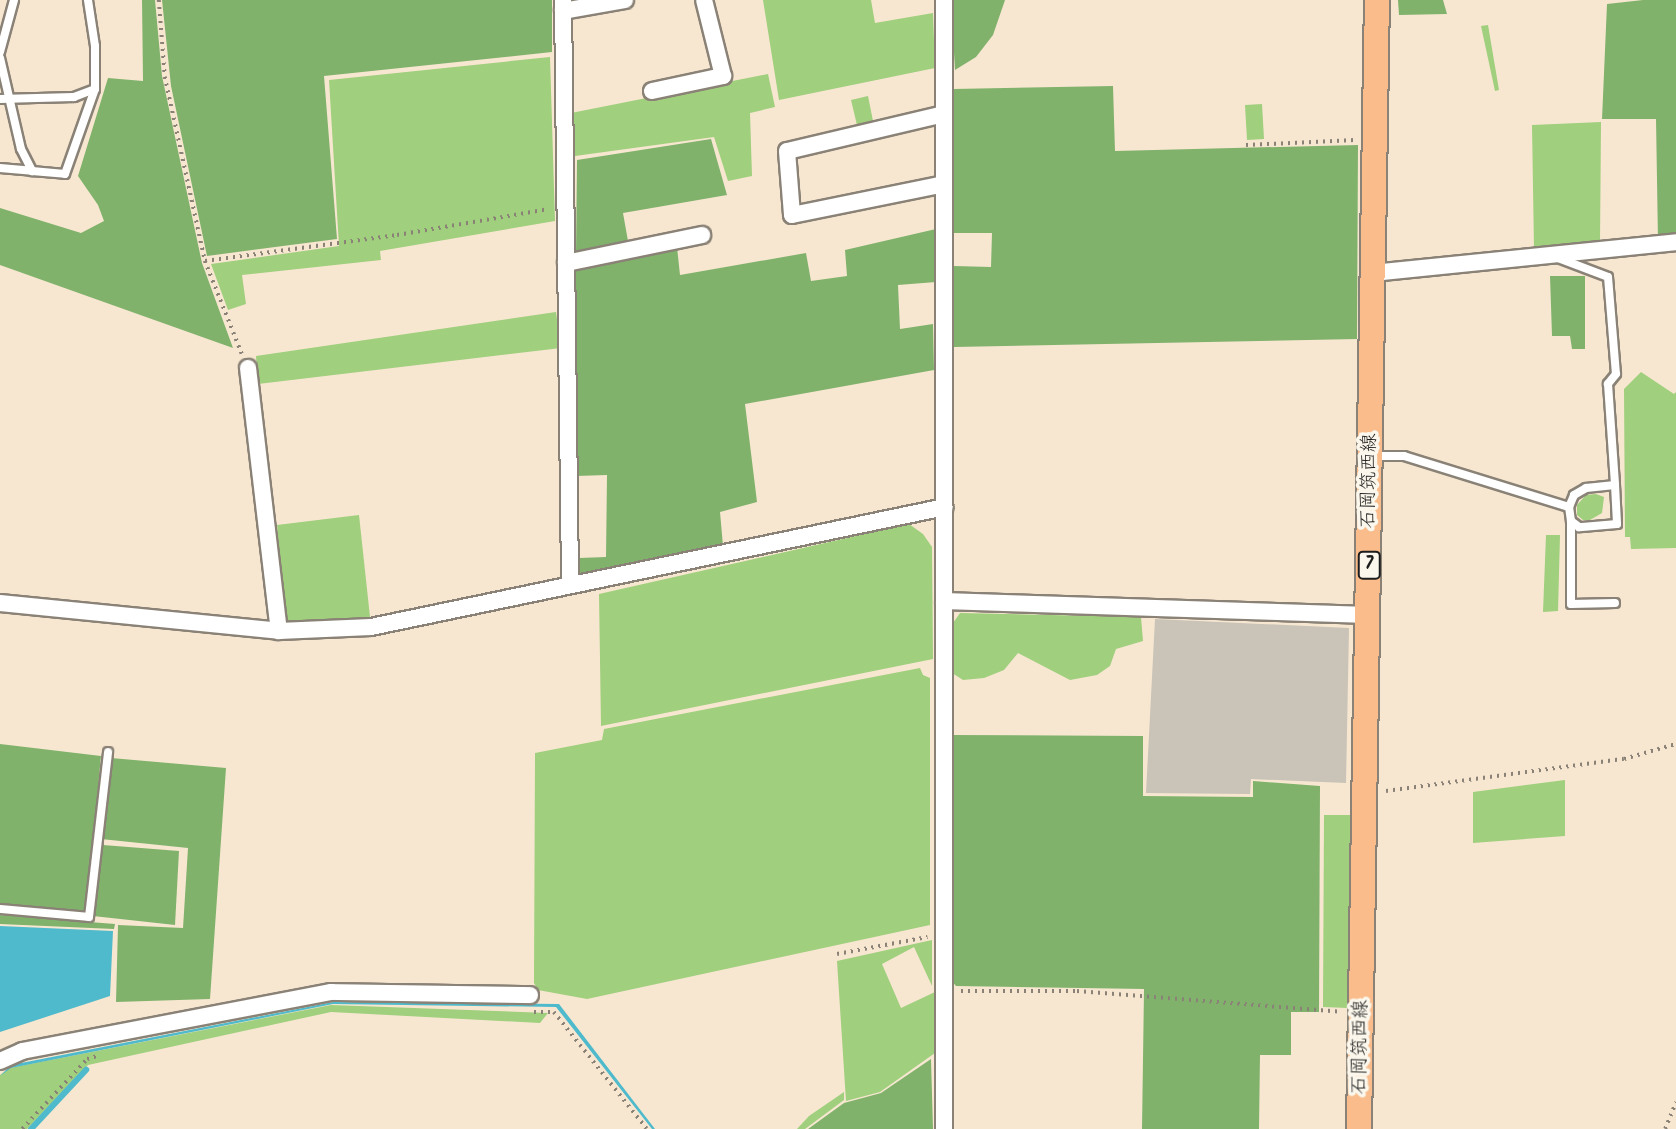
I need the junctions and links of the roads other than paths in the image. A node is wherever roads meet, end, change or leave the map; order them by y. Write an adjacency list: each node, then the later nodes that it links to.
1 (15, 0): 8 (lane)
2 (88, 0): 10 (lane)
3 (625, 0): 7 (street)
4 (704, 0): 11 (street)
5 (944, 0): 13 (street)
6 (1377, 0): 21 (main road, 石岡筑西線 / 7)
7 (563, 5): 20 (street)
8 (0, 52)
9 (0, 58): 12 (lane)
10 (94, 89): 12 (lane); 15 (lane)
11 (652, 91)
12 (4, 98): 15 (lane)
13 (944, 114): 16 (street); 16 (street)
14 (0, 168): 15 (lane)
15 (32, 170)
16 (944, 184): 25 (street)
17 (702, 235): 20 (street)
18 (1676, 242): 19 (street)
19 (1552, 255): 21 (street); 24 (lane)
20 (566, 263): 28 (street)
21 (1373, 273): 23 (main road, 石岡筑西線 / 7)
22 (248, 368): 33 (street)
23 (1371, 456): 26 (lane); 32 (main road, 石岡筑西線 / 7)
24 (1615, 485): 26 (lane); 27 (lane)
25 (945, 507): 28 (street); 29 (street)
26 (1569, 507): 27 (lane)
27 (1571, 521): 31 (lane)
28 (570, 585): 33 (street)
29 (944, 601): 32 (street); 38 (street)
30 (0, 603): 33 (street)
31 (1615, 603)
32 (1368, 615): 39 (main road, 石岡筑西線 / 7)
33 (279, 631)
34 (108, 752): 35 (lane)
35 (0, 909)
36 (530, 995): 37 (street)
37 (0, 1061)
38 (944, 1129)
39 (1359, 1129)

